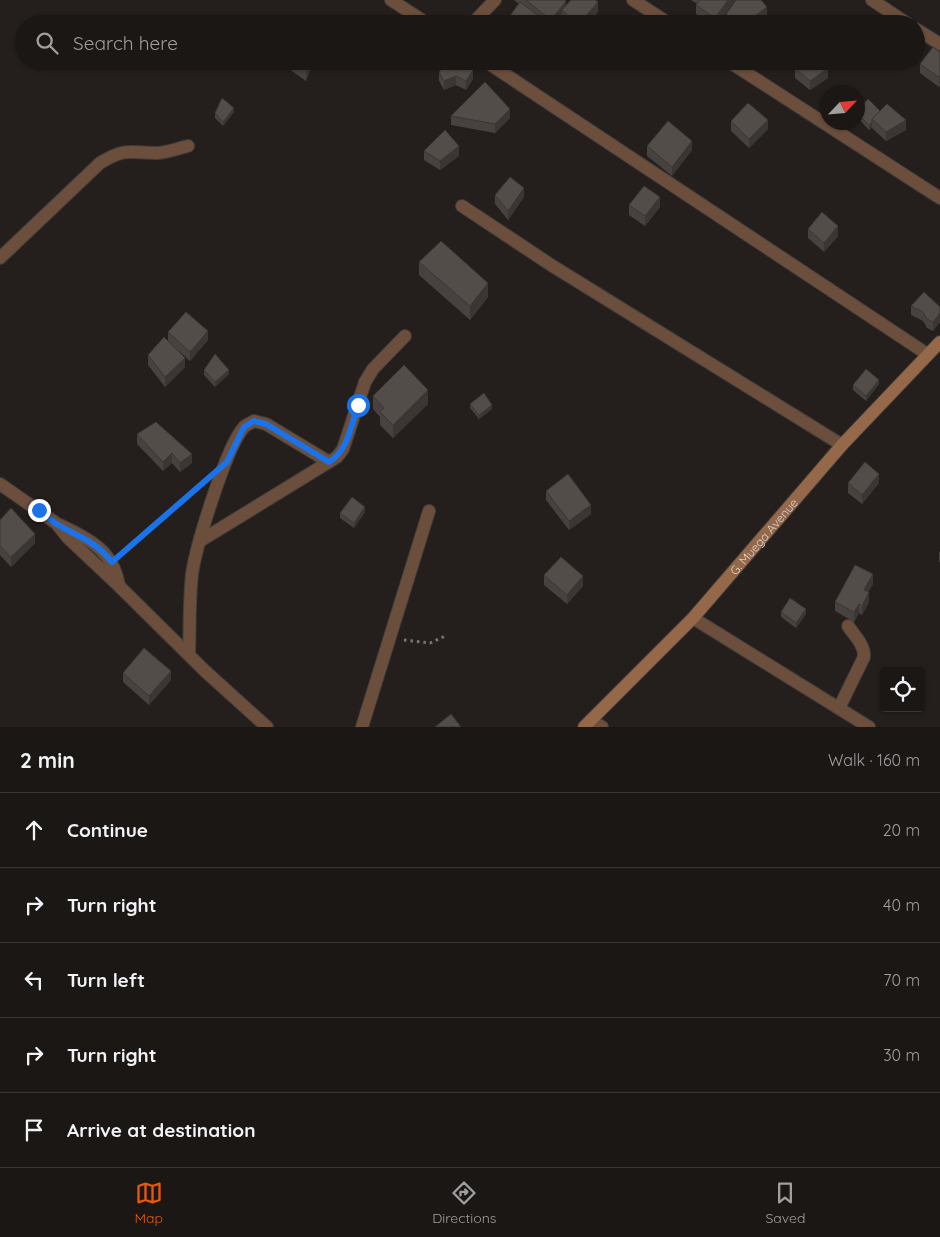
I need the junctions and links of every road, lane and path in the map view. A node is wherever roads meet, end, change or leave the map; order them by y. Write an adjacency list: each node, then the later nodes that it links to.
1 (391, 0): 5 (street)
2 (495, 0): 6 (street)
3 (633, 0): 7 (street)
4 (872, 0): 8 (street)
5 (414, 15)
6 (481, 15)
7 (656, 15)
8 (894, 15)
9 (925, 35): 10 (street)
10 (940, 44)
11 (499, 70): 19 (street)
12 (742, 70): 14 (street)
13 (188, 146): 16 (street)
14 (940, 198)
15 (462, 206): 20 (street)
16 (0, 258)
17 (405, 336): 21 (street)
18 (940, 342): 19 (street, G. Muega Avenue)
19 (927, 354): 20 (street, G. Muega Avenue)
20 (842, 444): 29 (street, G. Muega Avenue)
21 (329, 462): 26 (street); 26 (street)
22 (205, 481): 27 (path)
23 (0, 484): 25 (street)
24 (429, 511): 32 (street)
25 (56, 523): 27 (street); 28 (street)
26 (200, 541): 33 (street)
27 (112, 562): 28 (street)
28 (119, 586): 33 (street)
29 (693, 618): 34 (street); 35 (street, G. Muega Avenue)
30 (848, 626): 34 (street)
31 (445, 636): 32 (path)
32 (389, 638): 37 (street)
33 (189, 655): 36 (street)
34 (839, 708): 38 (street)
35 (592, 725)
36 (267, 727)
37 (362, 727)
38 (869, 727)

